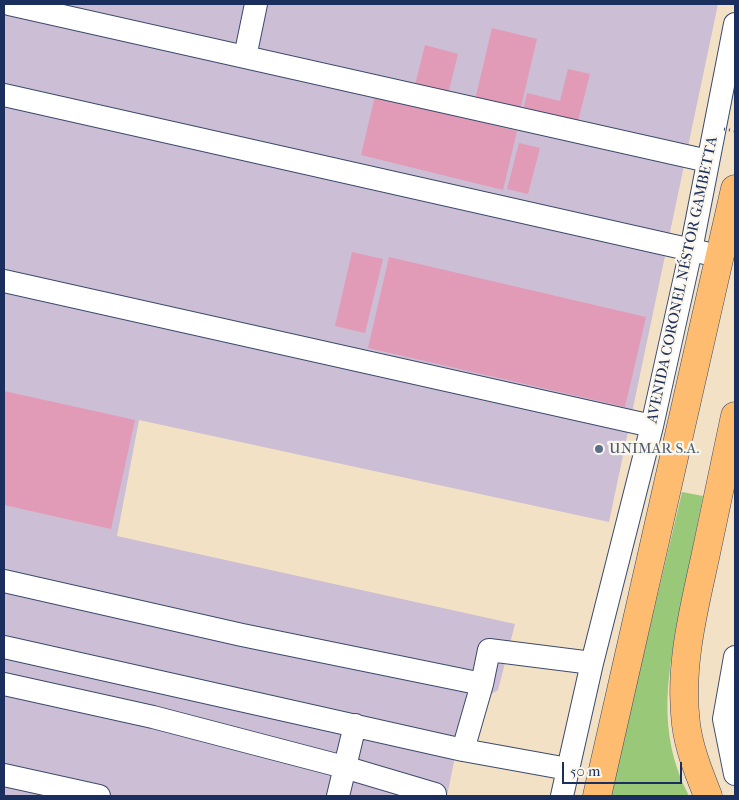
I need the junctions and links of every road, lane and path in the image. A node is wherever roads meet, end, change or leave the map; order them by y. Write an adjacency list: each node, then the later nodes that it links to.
1 (9, 4): 4 (street)
2 (256, 4): 4 (street)
3 (735, 24): 8 (street, AVENIDA CORONEL NÉSTOR GAMBETTA)
4 (246, 57): 8 (street)
5 (4, 95): 10 (street)
6 (724, 129): 7 (path, bridge)
7 (735, 131)
8 (708, 161): 10 (street, AVENIDA CORONEL NÉSTOR GAMBETTA)
9 (735, 189): 11 (highway)
10 (691, 250): 11 (street); 14 (street, AVENIDA CORONEL NÉSTOR GAMBETTA)
11 (721, 257): 31 (highway)
12 (4, 281): 14 (street)
13 (735, 416): 32 (highway)
14 (652, 426): 18 (street, AVENIDA CORONEL NÉSTOR GAMBETTA)
15 (4, 581): 20 (street)
16 (4, 647): 21 (street)
17 (735, 658): 25 (street)
18 (592, 662): 20 (street); 24 (street, AVENIDA CORONEL NÉSTOR GAMBETTA)
19 (4, 684): 23 (street)
20 (482, 684): 22 (street)
21 (355, 725): 22 (street); 23 (street)
22 (463, 750): 24 (street)
23 (344, 767): 27 (street); 29 (street)
24 (568, 769): 30 (street, AVENIDA CORONEL NÉSTOR GAMBETTA)
25 (735, 774)
26 (4, 775): 28 (street)
27 (435, 794)
28 (98, 796)
29 (338, 796)
30 (562, 796)
31 (597, 796)
32 (708, 796)

